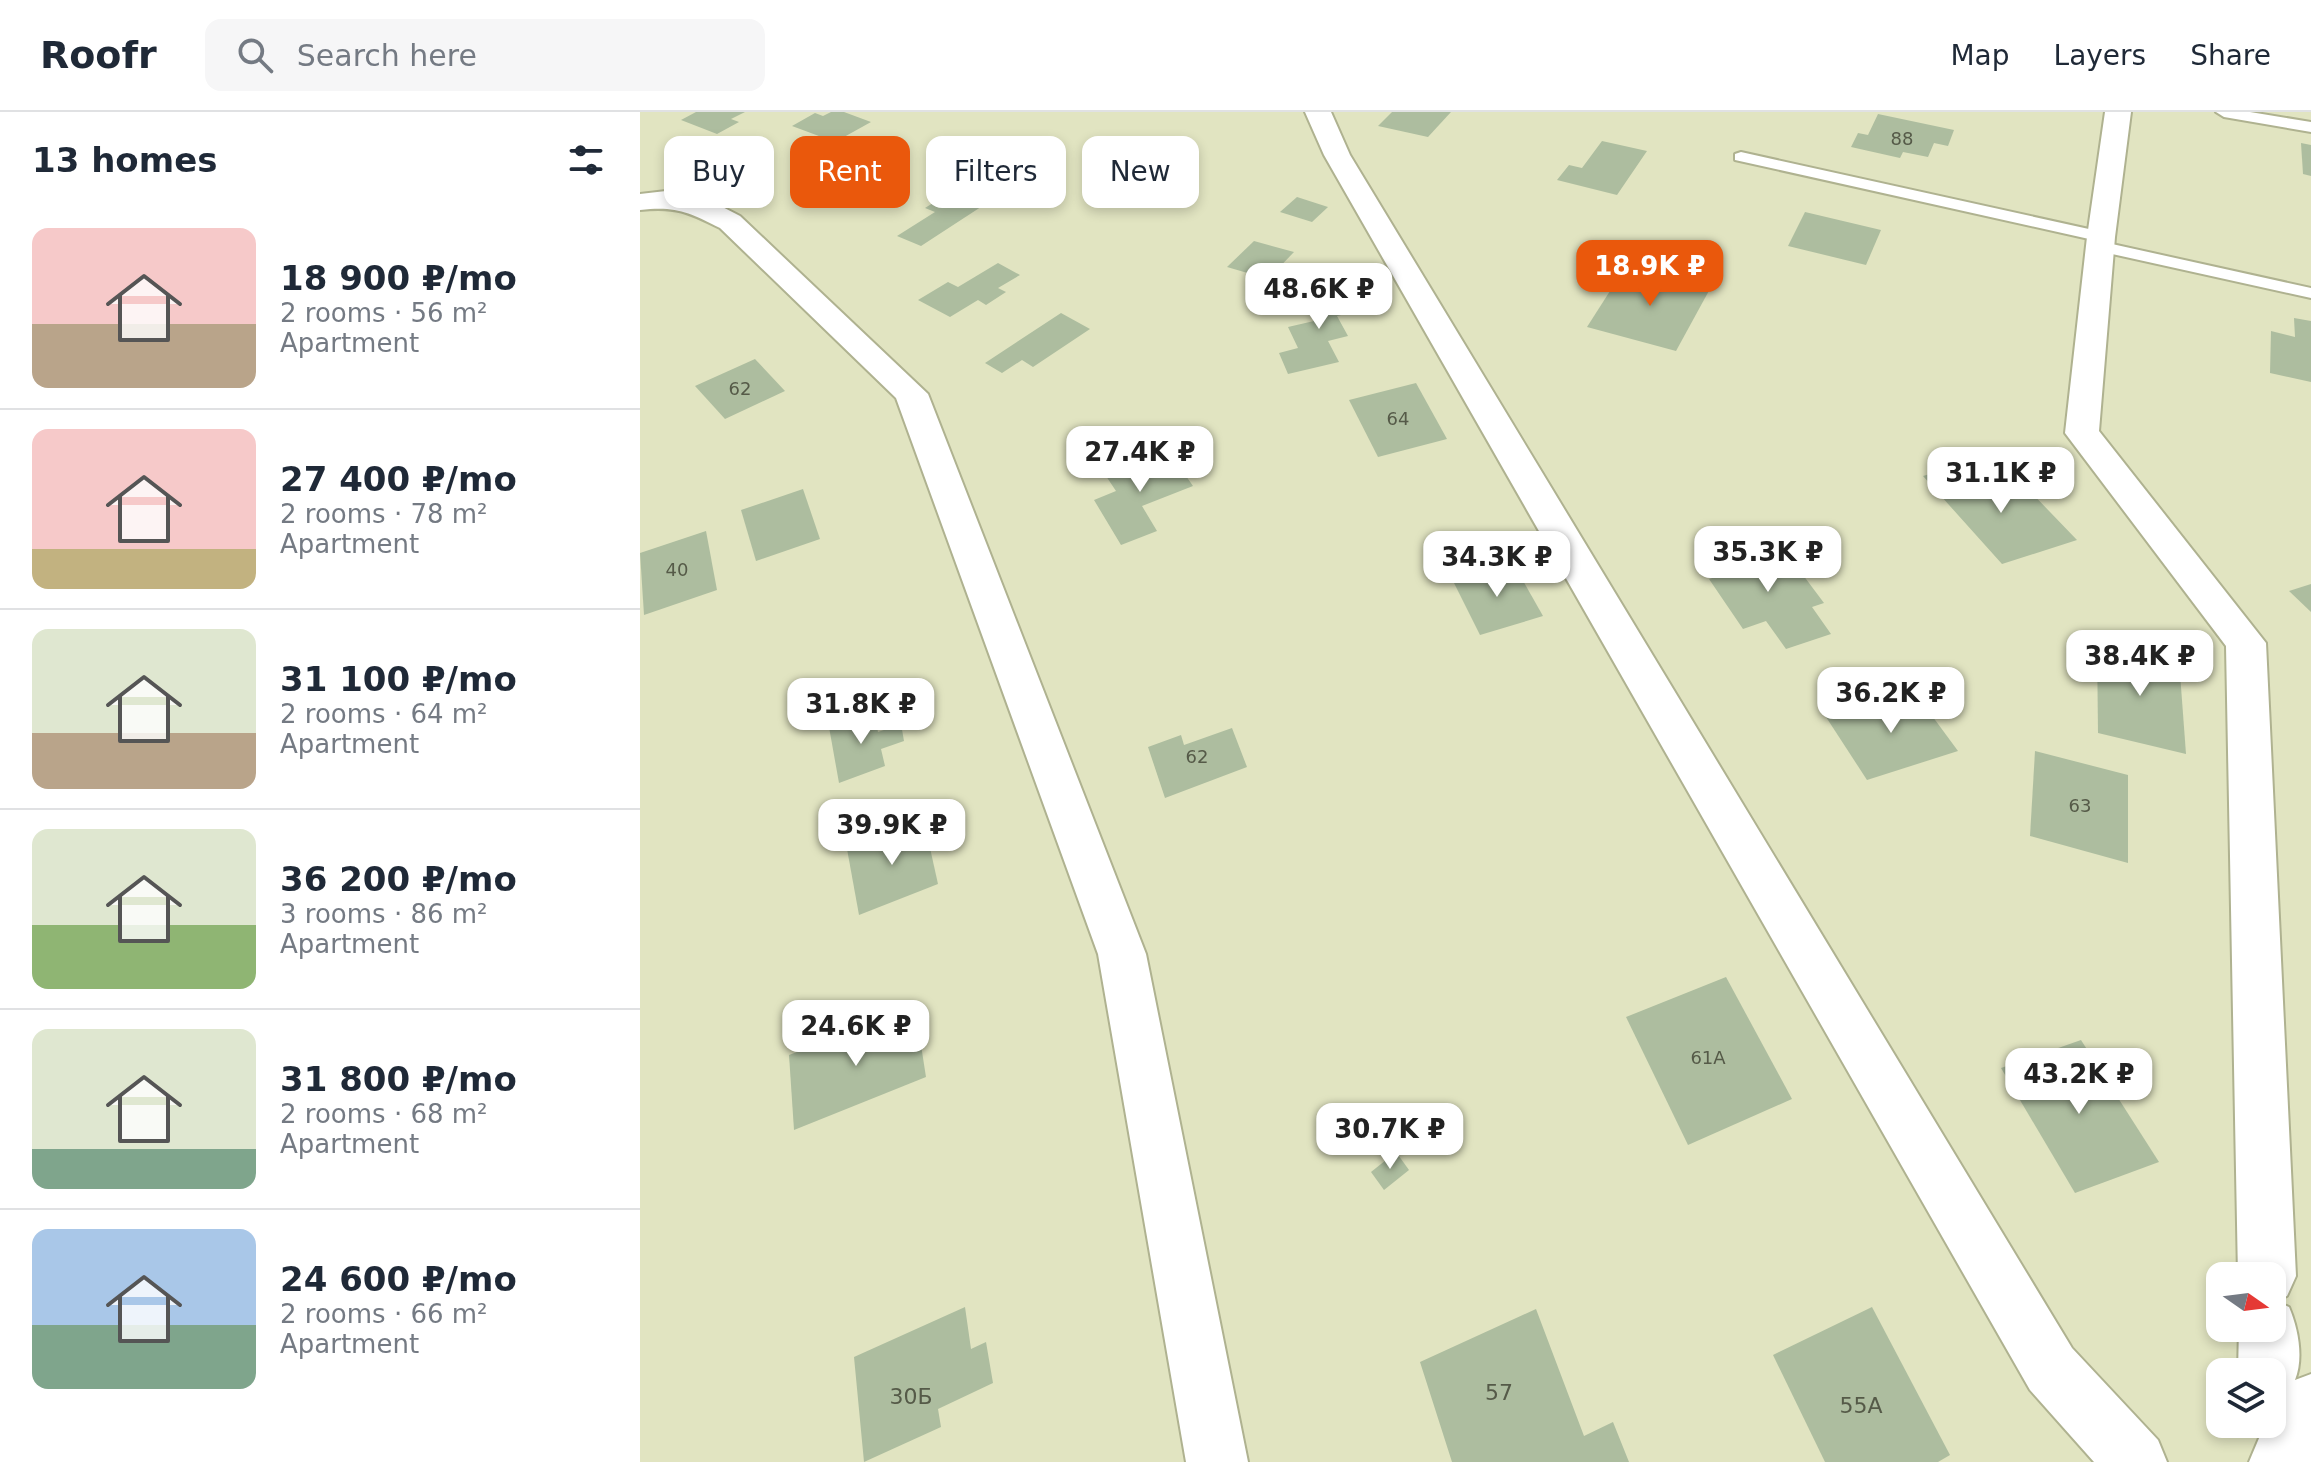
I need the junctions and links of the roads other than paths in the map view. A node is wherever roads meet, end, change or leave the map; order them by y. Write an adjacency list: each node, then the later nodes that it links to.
1 (1318, 112): 13 (street)
2 (2118, 112): 7 (street)
3 (2224, 112): 4 (lane)
4 (2311, 127)
5 (1741, 157): 7 (lane)
6 (640, 202): 12 (street)
7 (2101, 241): 8 (lane); 9 (street)
8 (2311, 293)
9 (2267, 1262)
10 (2311, 1404): 15 (street)
11 (2259, 1438): 14 (street)
12 (1217, 1462)
13 (2136, 1462)
14 (2255, 1462)
15 (2280, 1462)

